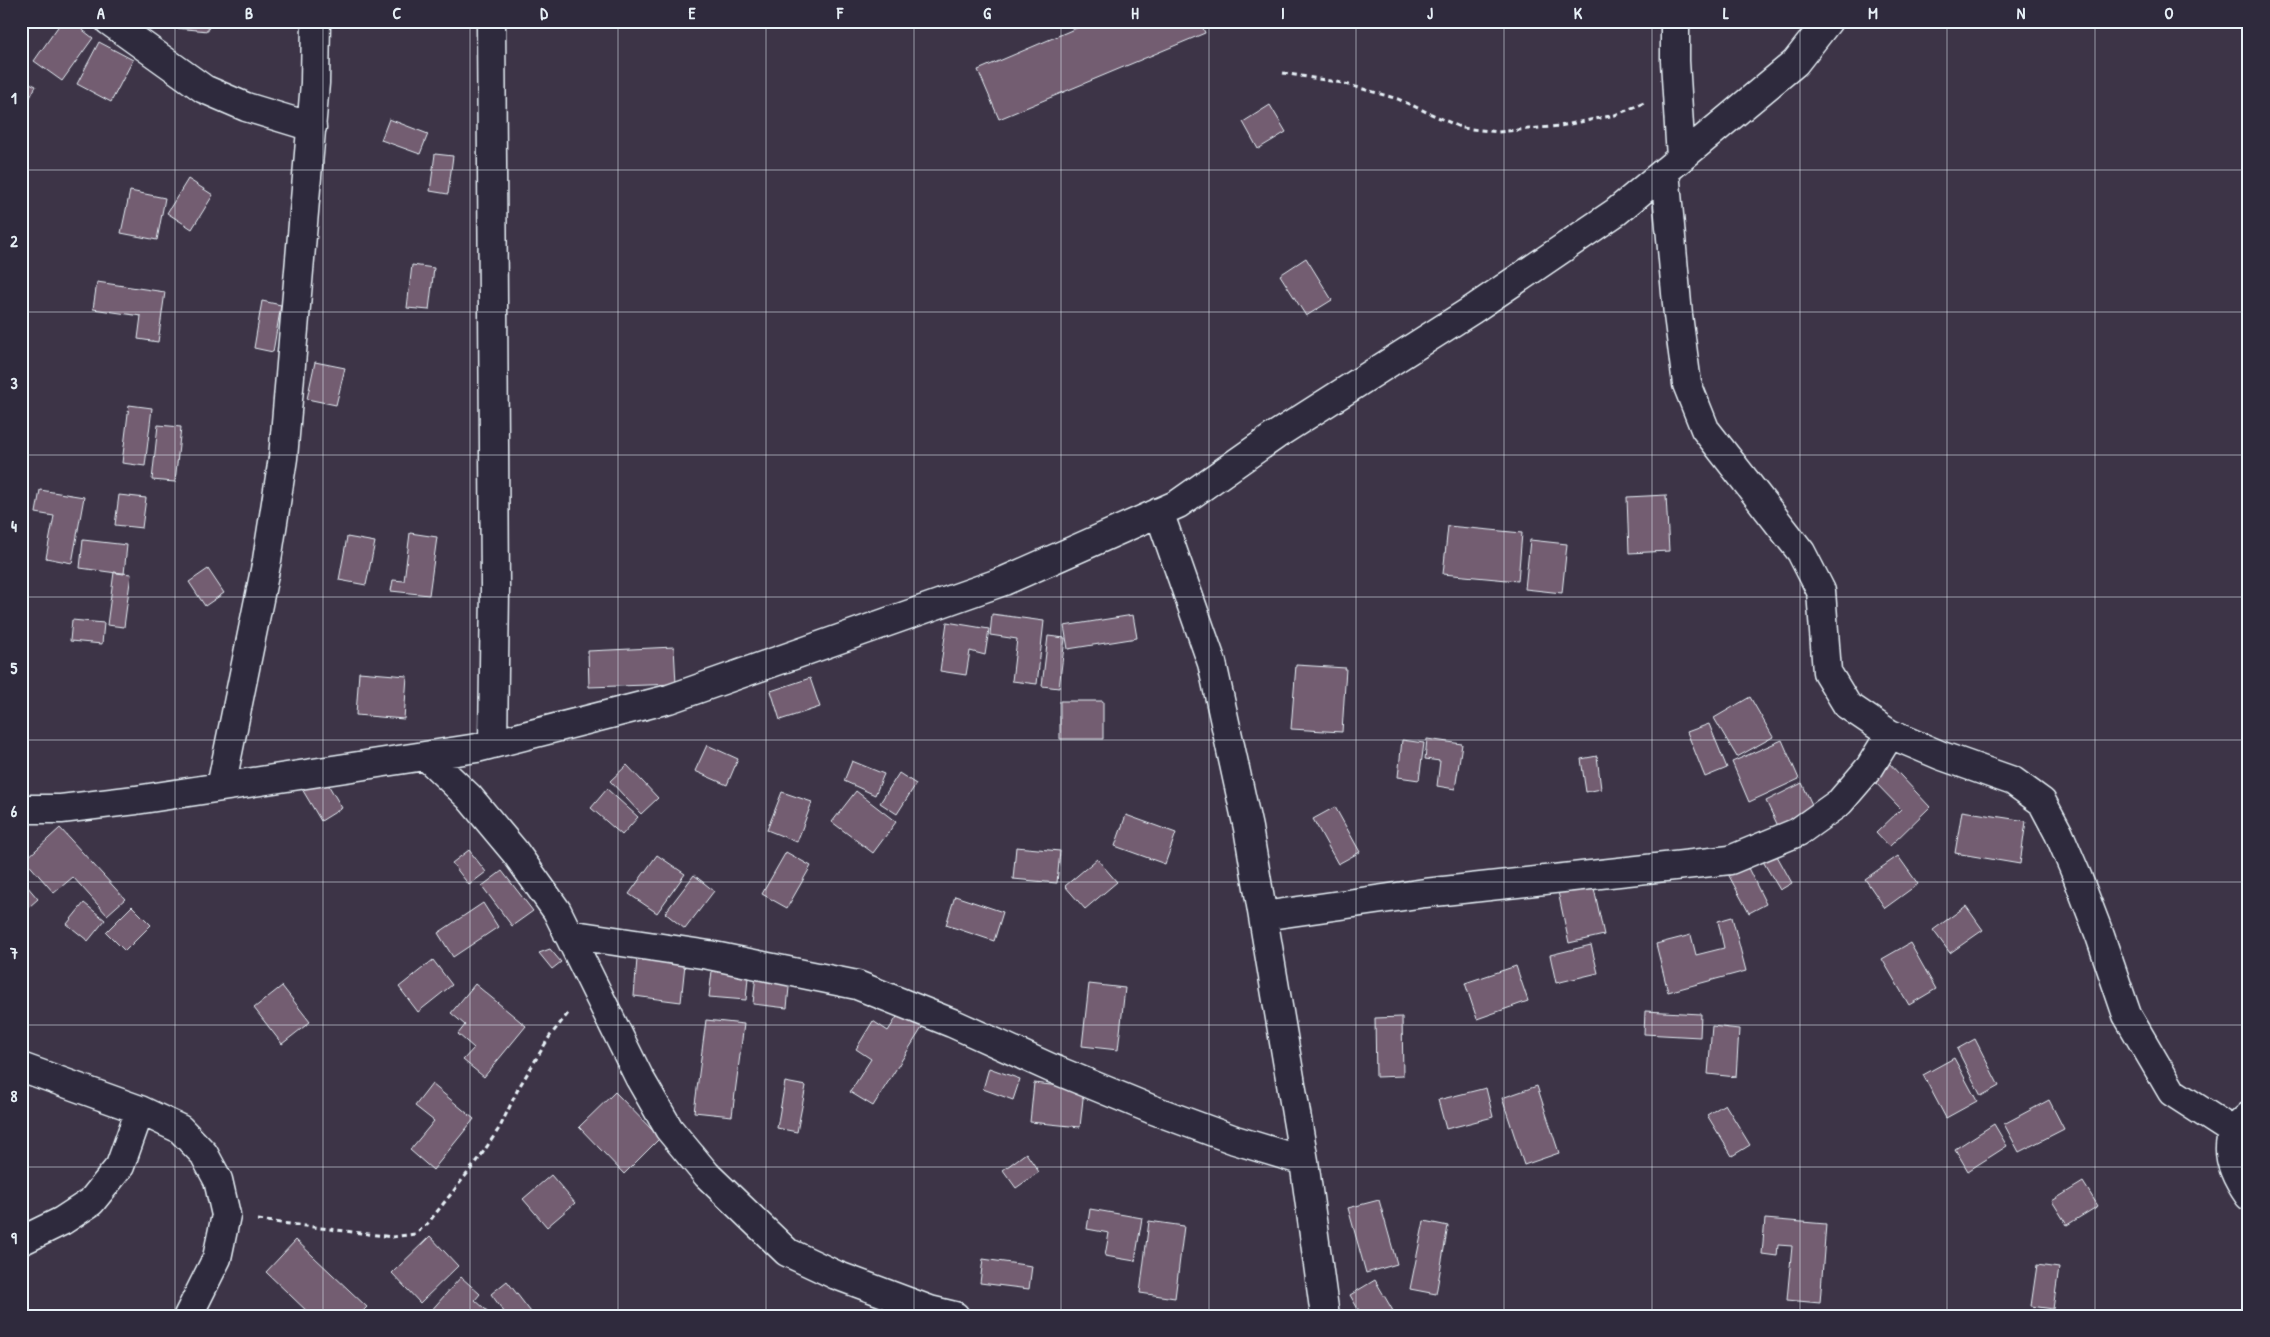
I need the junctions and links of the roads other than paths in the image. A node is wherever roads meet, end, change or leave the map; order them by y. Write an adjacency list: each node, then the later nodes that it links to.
1 (109, 21): 6 (street)
2 (316, 21): 6 (street)
3 (491, 21): 10 (street)
4 (1675, 21): 7 (street)
5 (1828, 21): 7 (street)
6 (312, 127): 12 (street)
7 (1673, 165): 8 (street); 9 (street)
8 (1159, 512): 10 (street); 14 (street)
9 (1890, 734): 14 (street); 18 (street)
10 (493, 744): 11 (street)
11 (426, 756): 12 (street); 15 (street)
12 (221, 787): 13 (street)
13 (21, 809)
14 (1263, 916): 19 (street)
15 (568, 934): 19 (street); 23 (street)
16 (21, 1067): 17 (street)
17 (140, 1110): 21 (street); 22 (street)
18 (2241, 1124): 20 (street)
19 (1304, 1161): 24 (street)
20 (2249, 1196)
21 (21, 1241)
22 (188, 1316)
23 (955, 1316)
24 (1325, 1316)

